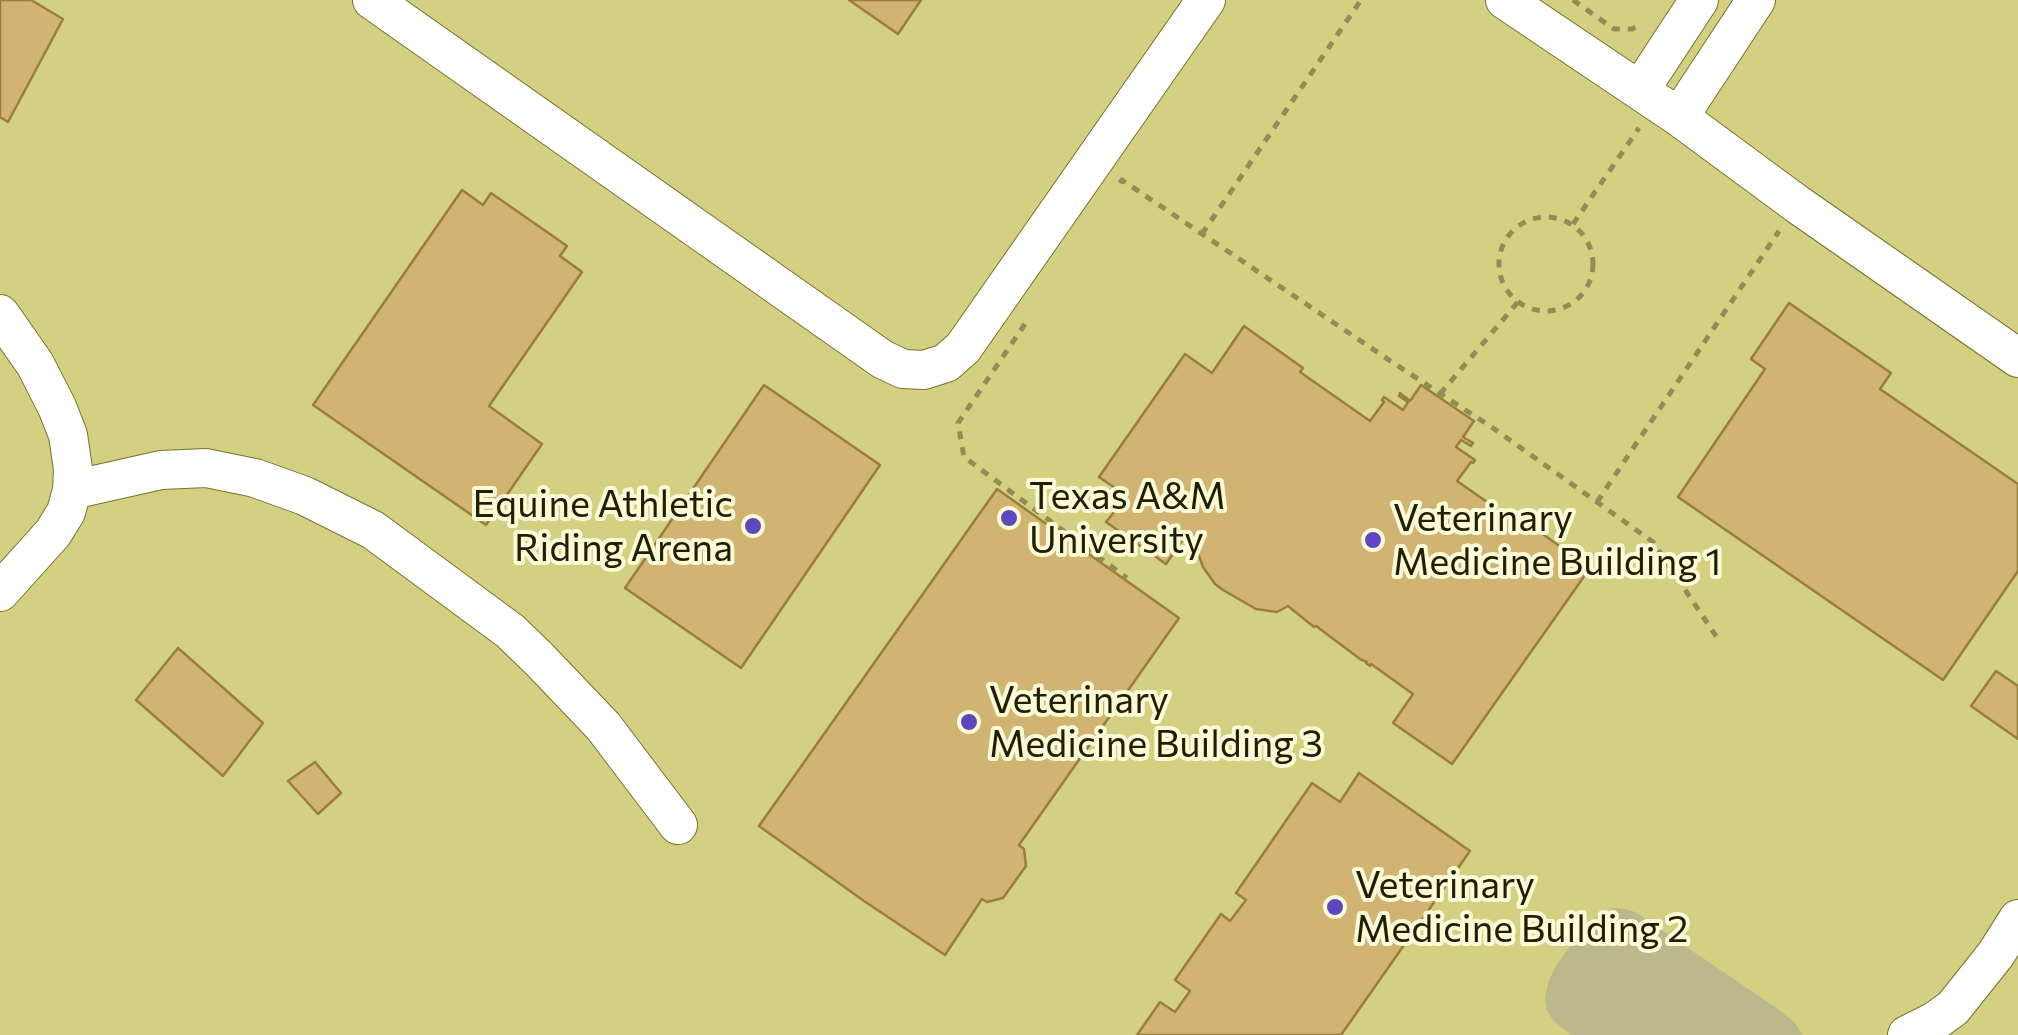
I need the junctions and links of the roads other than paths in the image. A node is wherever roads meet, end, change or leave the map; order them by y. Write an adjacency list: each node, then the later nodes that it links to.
1 (372, 0): 2 (street)
2 (1206, 0)
3 (1505, 0): 6 (street)
4 (1699, 0): 6 (street)
5 (1756, 0): 6 (street)
6 (1658, 103): 8 (street)
7 (0, 314): 9 (street)
8 (2018, 358)
9 (72, 490): 10 (street); 11 (street)
10 (0, 592)
11 (678, 825)
12 (2018, 919): 13 (street)
13 (1907, 1035)

